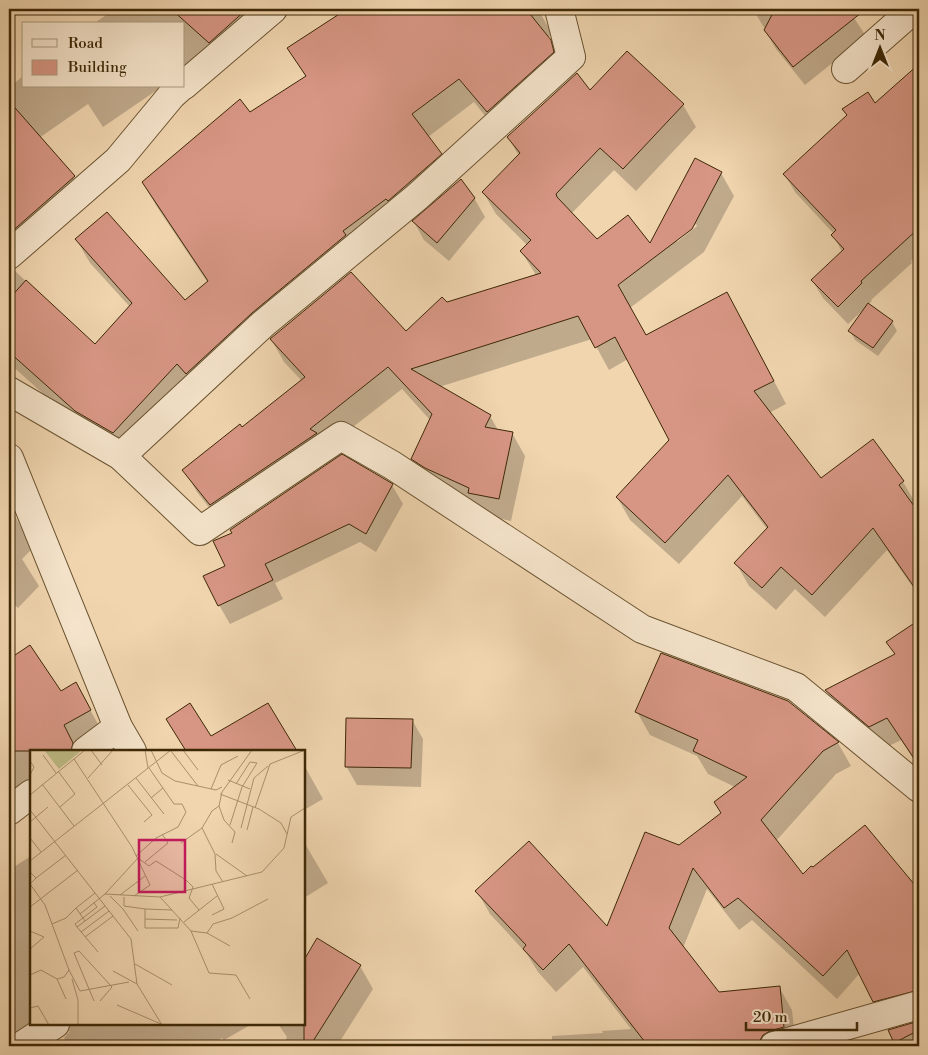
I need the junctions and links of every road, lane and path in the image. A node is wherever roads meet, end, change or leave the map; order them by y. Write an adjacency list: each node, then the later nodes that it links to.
1 (273, 9): 5 (street)
2 (560, 9): 9 (street)
3 (914, 9): 4 (street)
4 (846, 68)
5 (185, 84)
6 (181, 88): 7 (street)
7 (9, 255)
8 (9, 391): 9 (street)
9 (121, 456): 14 (street)
10 (9, 458): 11 (street)
11 (118, 727): 12 (street); 13 (street)
12 (87, 750)
13 (131, 750)
14 (919, 788)
15 (30, 795): 16 (street)
16 (9, 811)
17 (919, 1005): 20 (street)
18 (54, 1025): 19 (street)
19 (22, 1046)
20 (774, 1046)

